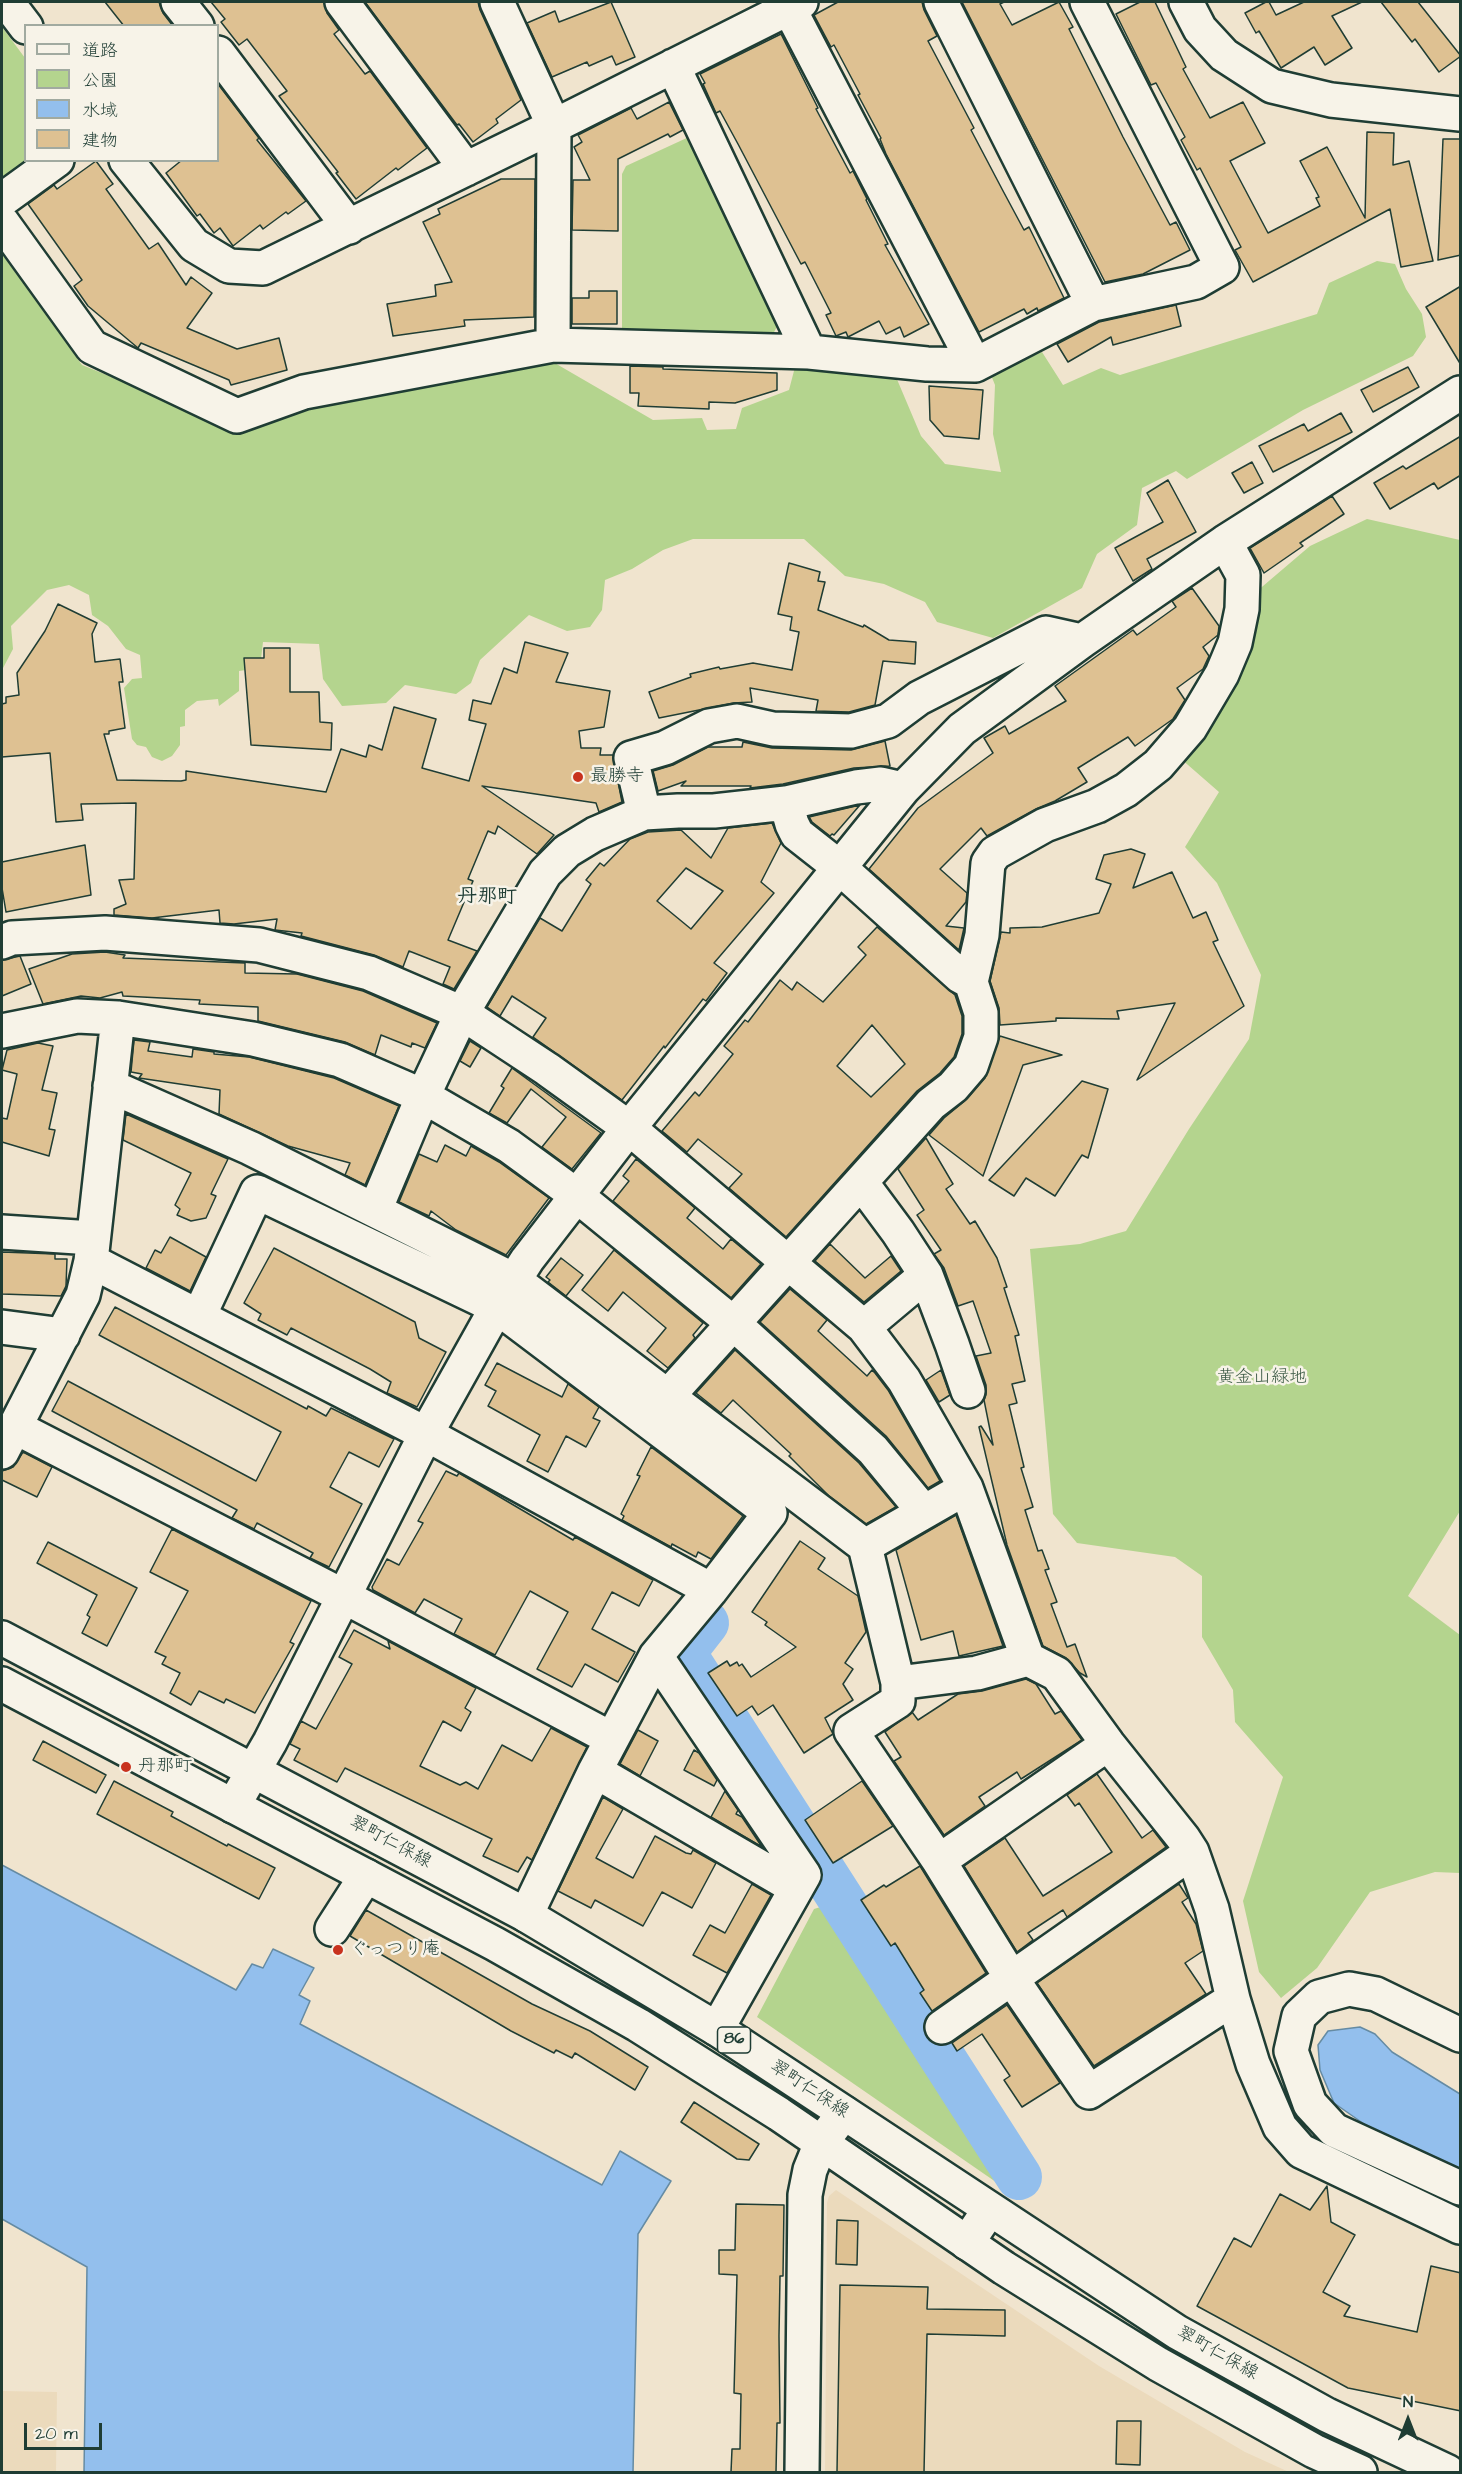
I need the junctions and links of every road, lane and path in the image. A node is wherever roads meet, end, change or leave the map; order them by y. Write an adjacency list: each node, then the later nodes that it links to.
1 (7, 2): 9 (street)
2 (178, 2): 10 (street)
3 (342, 2): 17 (street)
4 (497, 2): 14 (street)
5 (941, 2): 21 (street)
6 (1087, 2): 21 (street)
7 (1186, 2): 13 (street)
8 (795, 5): 12 (street); 24 (street)
9 (24, 24)
10 (194, 24)
11 (219, 54): 20 (street)
12 (673, 66): 14 (street); 23 (street)
13 (1461, 114)
14 (554, 126): 17 (street); 22 (street)
15 (54, 162): 18 (street)
16 (128, 162): 20 (street)
17 (466, 169): 20 (street)
18 (2, 200)
19 (2, 222): 22 (street)
20 (349, 227)
21 (1093, 304): 24 (street)
22 (553, 345): 23 (street)
23 (809, 352): 24 (street)
24 (975, 365)
25 (1461, 393): 26 (street)
26 (1226, 542): 27 (street); 33 (street)
27 (1082, 641): 28 (street); 30 (street)
28 (903, 789): 29 (street); 31 (street)
29 (786, 803): 30 (street); 31 (street)
30 (644, 813): 34 (street)
31 (838, 867): 33 (street); 39 (street)
32 (2, 942): 34 (street)
33 (971, 982): 40 (street)
34 (462, 1013): 38 (street); 39 (street)
35 (118, 1018): 36 (street); 37 (street); 38 (street)
36 (2, 1031)
37 (110, 1086): 42 (street); 44 (street)
38 (423, 1096): 41 (street); 42 (street)
39 (629, 1128): 41 (street); 45 (street)
40 (861, 1182): 45 (street); 46 (street)
41 (576, 1196): 47 (street); 49 (street)
42 (375, 1210): 47 (street)
43 (2, 1232): 44 (street)
44 (92, 1249): 48 (street); 52 (street)
45 (789, 1261): 49 (street); 51 (street)
46 (926, 1275): 51 (street); 53 (street)
47 (505, 1293): 48 (street); 54 (street); 55 (street); 60 (street)
48 (199, 1316): 55 (street)
49 (733, 1323): 54 (street); 58 (street)
50 (2, 1326): 52 (street)
51 (864, 1327): 57 (street)
52 (63, 1335): 56 (street)
53 (968, 1391)
54 (667, 1397): 59 (street)
55 (426, 1434): 60 (street); 61 (street)
56 (8, 1440): 61 (street)
57 (966, 1488): 58 (street); 64 (street)
58 (924, 1512): 59 (street)
59 (865, 1546): 65 (street)
60 (711, 1590): 63 (street)
61 (345, 1596): 67 (street); 69 (street)
62 (2, 1638): 69 (street, 翠町仁保線 / 86)
63 (656, 1656): 67 (street); 75 (street)
64 (1028, 1659): 65 (street); 68 (street)
65 (898, 1683): 73 (street)
66 (2, 1684): 71 (street, 翠町仁保線 / 86)
67 (612, 1739): 70 (street)
68 (1108, 1744): 72 (street); 73 (street)
69 (253, 1771): 71 (street); 76 (street, 翠町仁保線 / 86)
70 (595, 1771): 75 (street); 76 (street)
71 (232, 1806): 74 (street, 翠町仁保線 / 86)
72 (1192, 1852): 78 (street); 79 (street)
73 (939, 1861): 78 (street)
74 (366, 1876): 77 (street); 84 (street, 翠町仁保線 / 86)
75 (796, 1888): 81 (street)
76 (526, 1915): 81 (street, 翠町仁保線 / 86)
77 (332, 1929)
78 (1012, 1979): 79 (street); 80 (street)
79 (1233, 1999): 87 (street)
80 (942, 2028)
81 (717, 2029): 83 (street, 翠町仁保線 / 86)
82 (1461, 2035): 85 (street)
83 (844, 2113): 84 (street); 86 (street, 翠町仁保線 / 86)
84 (821, 2144): 88 (street, 翠町仁保線 / 86); 89 (street)
85 (1461, 2188)
86 (989, 2210): 88 (street); 91 (street, 翠町仁保線 / 86)
87 (1461, 2228)
88 (967, 2242): 90 (street, 翠町仁保線 / 86)
89 (802, 2472)
90 (1360, 2472)
91 (1448, 2472)

